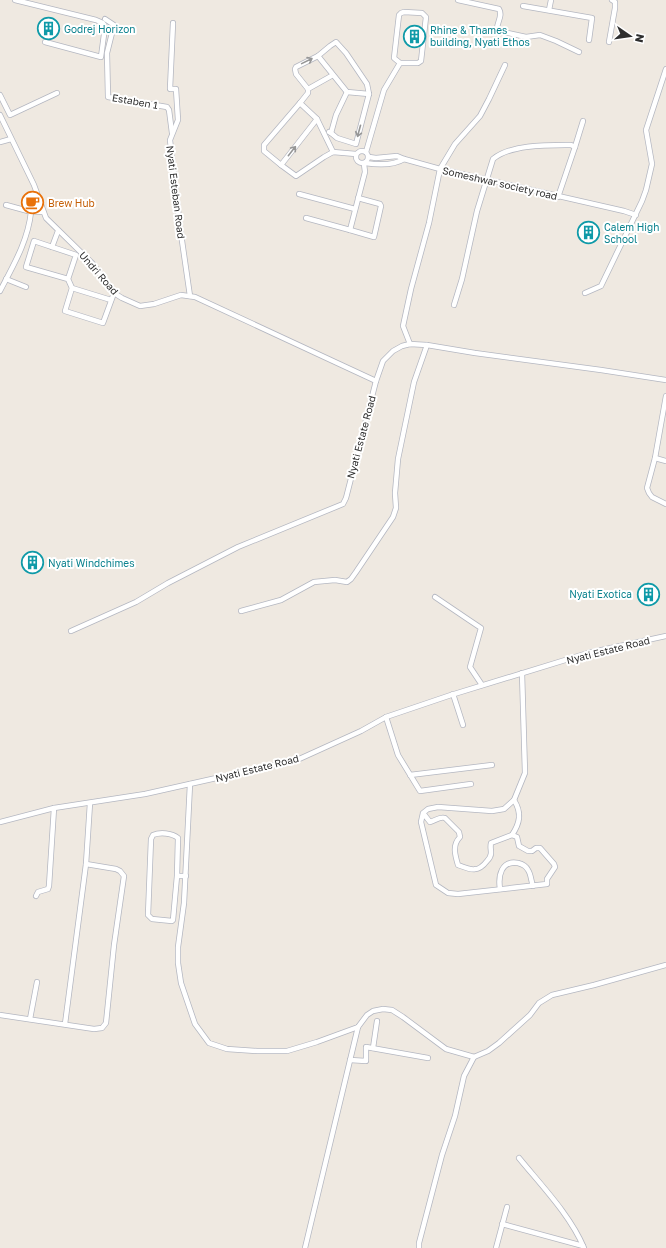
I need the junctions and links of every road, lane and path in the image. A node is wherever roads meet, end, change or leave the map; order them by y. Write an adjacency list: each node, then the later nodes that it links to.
1 (15, 0): 10 (street)
2 (458, 0): 12 (street)
3 (551, 0): 6 (street)
4 (612, 0): 11 (street)
5 (523, 6): 6 (street)
6 (549, 10): 9 (street)
7 (105, 19): 29 (street, Estaben 1)
8 (174, 23): 29 (street, Nyati Esteban Road)
9 (589, 40)
10 (46, 42)
11 (609, 42)
12 (579, 52)
13 (318, 56): 17 (street); 18 (street, one-way to 13); 22 (street)
14 (400, 63): 14 (street); 34 (street)
15 (505, 65): 40 (street)
16 (666, 69): 49 (street)
17 (333, 75): 18 (street); 19 (street)
18 (308, 89): 23 (street)
19 (347, 92): 22 (street); 28 (street)
20 (57, 93): 21 (street)
21 (0, 94)
22 (369, 94): 28 (street, one-way to 28)
23 (300, 102): 25 (street); 39 (street)
24 (0, 115): 30 (street, Undri Road)
25 (317, 119): 27 (street); 39 (street, one-way to 25)
26 (583, 122): 32 (street)
27 (323, 131): 28 (street); 33 (street)
28 (331, 133)
29 (172, 135): 61 (street, Nyati Esteban Road)
30 (11, 140): 31 (street); 48 (street, Undri Road)
31 (0, 142)
32 (575, 147): 41 (street); 43 (street)
33 (333, 152): 35 (street); 39 (street)
34 (366, 152): 35 (street); 36 (street)
35 (356, 154): 38 (street)
36 (368, 157): 37 (street); 38 (street)
37 (404, 159): 38 (street, Someshwar society road); 40 (street, Someshwar society road)
38 (365, 163): 44 (street)
39 (281, 165)
40 (440, 169): 41 (street, Someshwar society road); 64 (street)
41 (487, 180): 43 (street, Someshwar society road); 63 (street)
42 (299, 194): 46 (street)
43 (558, 197): 49 (street, Someshwar society road)
44 (358, 198): 46 (street); 51 (street)
45 (6, 205): 47 (street)
46 (355, 209): 51 (street)
47 (31, 212): 48 (street); 54 (street)
48 (43, 212): 52 (street, Undri Road)
49 (636, 215): 60 (street)
50 (306, 218): 51 (street)
51 (350, 230)
52 (58, 231): 53 (street); 59 (street, Undri Road)
53 (52, 247): 55 (street); 55 (street)
54 (6, 279): 56 (street); 58 (street)
55 (68, 279): 57 (street)
56 (26, 287)
57 (72, 288): 62 (street); 62 (street)
58 (0, 291)
59 (114, 293): 61 (street, Undri Road); 62 (street)
60 (585, 293)
61 (190, 296): 67 (street)
62 (111, 300)
63 (454, 305)
64 (410, 344): 65 (street, Nyati Estate Road); 67 (street, Nyati Estate Road)
65 (427, 345): 66 (street, Nyati Estate Road); 73 (street)
66 (666, 380)
67 (376, 381): 74 (street, Nyati Estate Road)
68 (666, 396): 69 (street)
69 (655, 458): 70 (street); 71 (street)
70 (666, 461)
71 (666, 504)
72 (435, 597): 77 (street)
73 (240, 611)
74 (71, 632)
75 (666, 636): 76 (street, Nyati Estate Road)
76 (522, 673): 77 (street, Nyati Estate Road); 85 (street)
77 (482, 685): 78 (street, Nyati Estate Road)
78 (453, 694): 79 (street, Nyati Estate Road); 80 (street)
79 (386, 717): 82 (street); 83 (street, Nyati Estate Road)
80 (463, 725)
81 (492, 765): 82 (street)
82 (410, 775): 84 (street)
83 (190, 784): 86 (street, Nyati Estate Road); 93 (street)
84 (471, 784)
85 (514, 800): 88 (street); 90 (street)
86 (90, 803): 87 (street, Nyati Estate Road); 91 (street)
87 (54, 808): 89 (street, Nyati Estate Road); 96 (street)
88 (423, 813): 90 (street); 95 (street)
89 (0, 822)
90 (512, 835): 94 (street)
91 (86, 864): 102 (street); 102 (street)
92 (177, 876): 92 (street); 93 (street)
93 (186, 876): 103 (street)
94 (533, 886): 95 (street); 95 (street)
95 (500, 889)
96 (36, 896)
97 (666, 965): 105 (street)
98 (37, 982): 100 (street)
99 (0, 1015): 100 (street)
100 (30, 1019): 102 (street)
101 (377, 1021): 104 (street)
102 (65, 1024)
103 (358, 1027): 105 (street); 107 (street)
104 (373, 1048): 106 (street); 107 (street)
105 (474, 1057): 113 (street)
106 (428, 1058)
107 (350, 1060): 112 (street)
108 (519, 1158): 111 (street)
109 (507, 1207): 110 (street)
110 (502, 1224): 111 (street); 114 (street)
111 (583, 1247)
112 (305, 1248)
113 (420, 1248)
114 (496, 1248)

